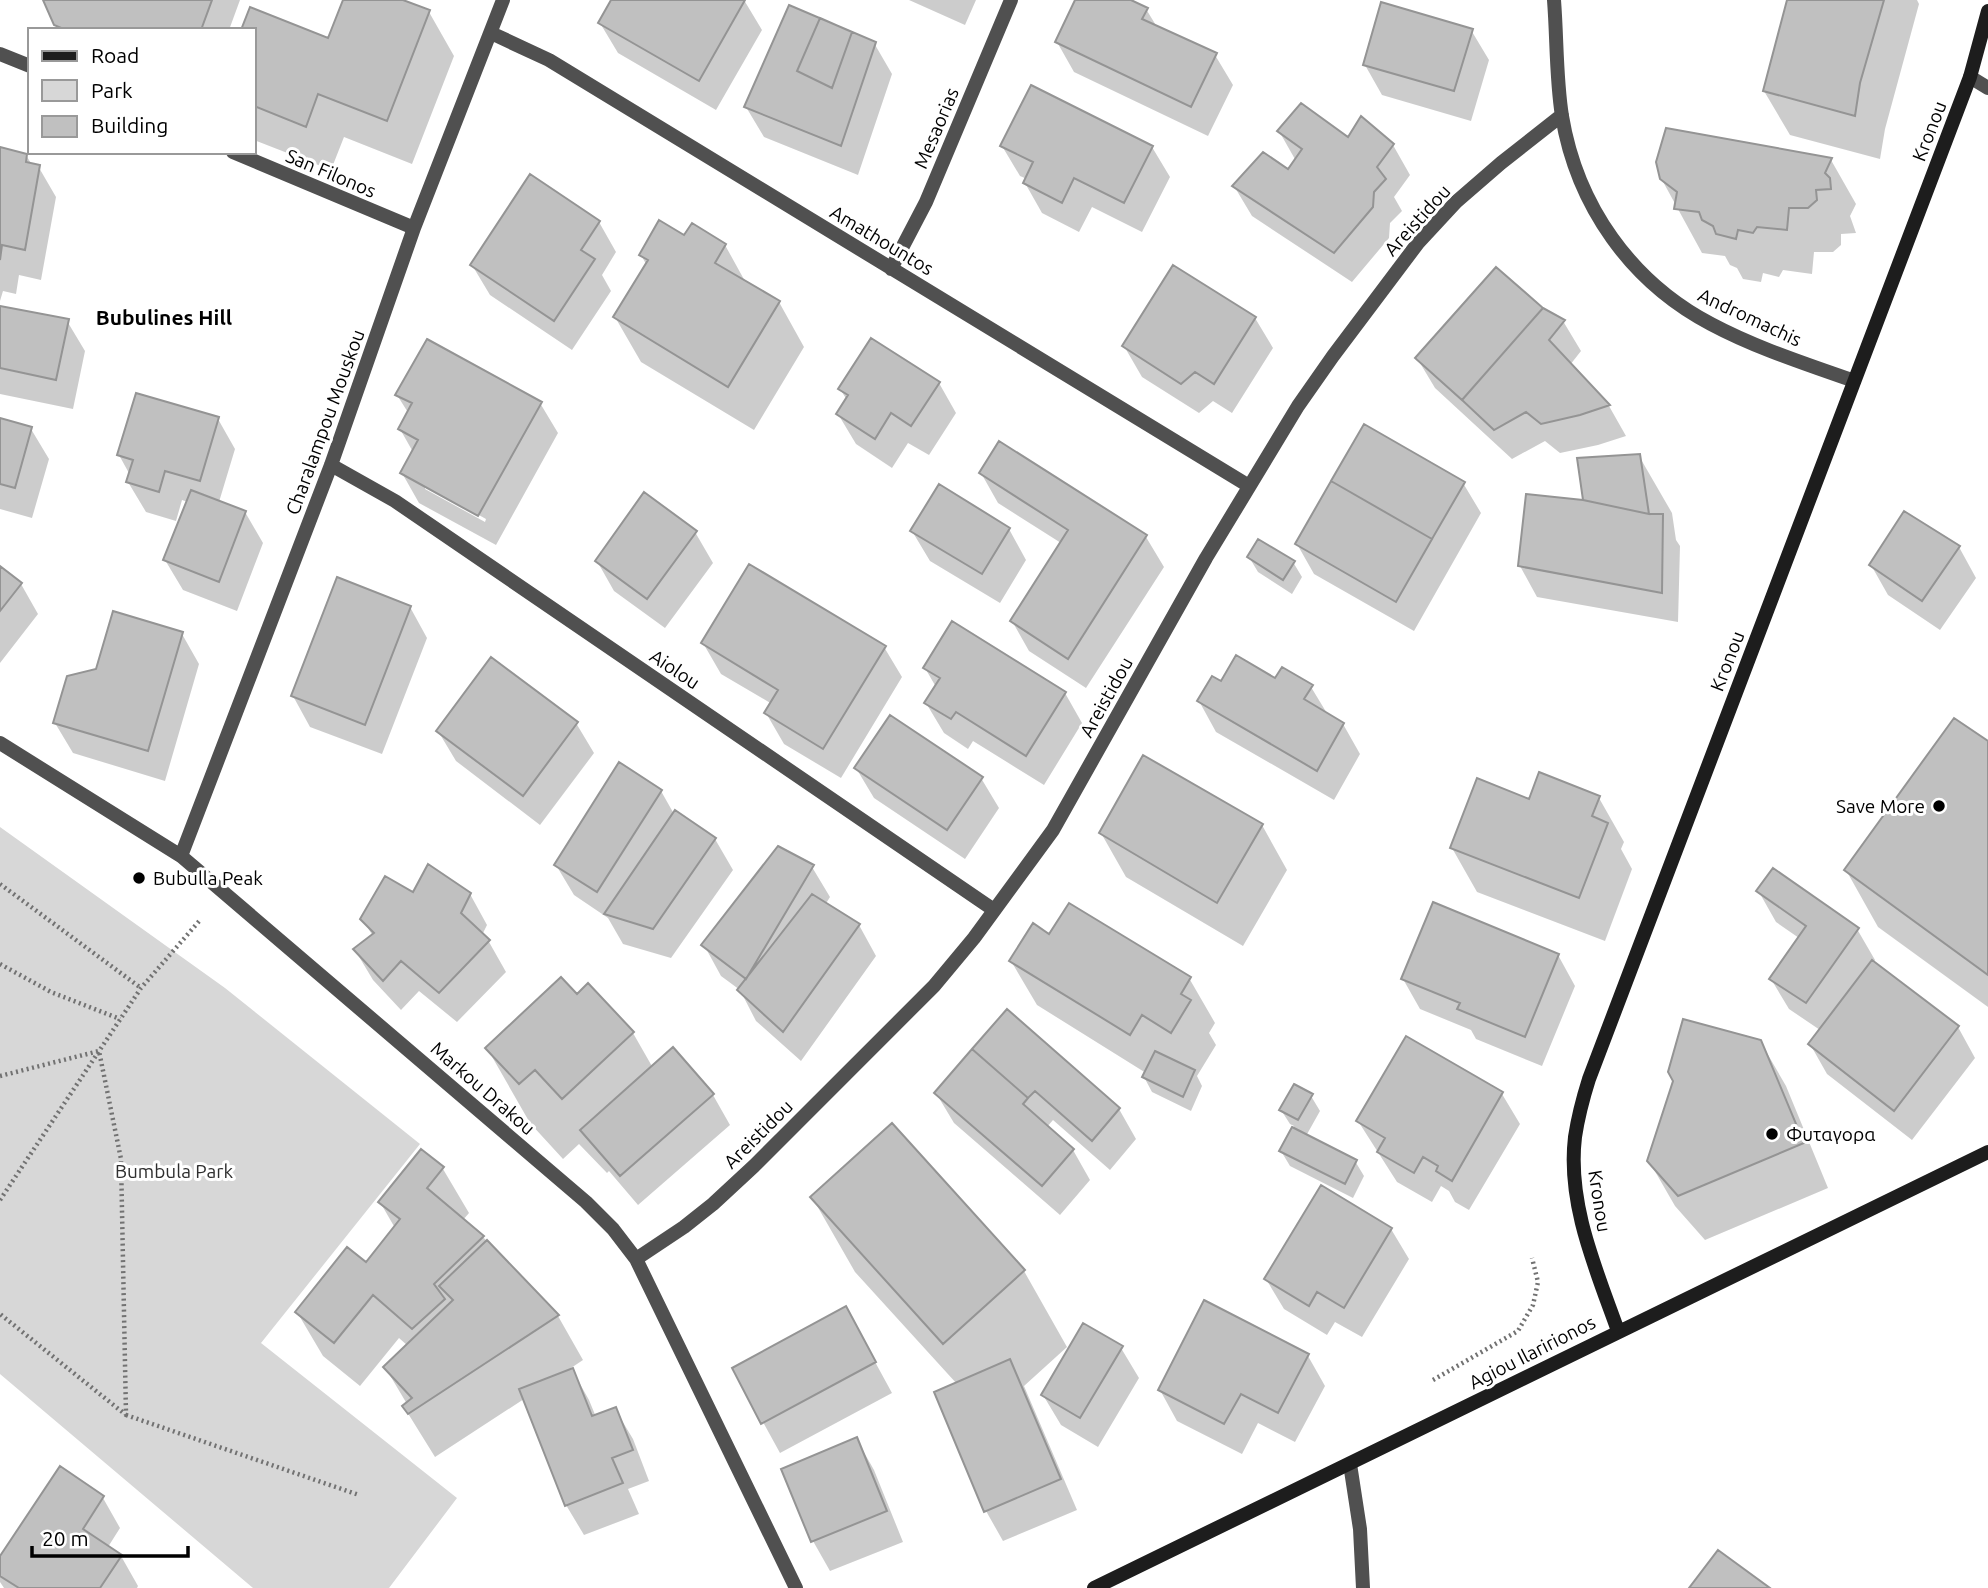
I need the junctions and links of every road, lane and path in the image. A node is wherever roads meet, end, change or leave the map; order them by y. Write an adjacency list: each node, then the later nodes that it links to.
1 (503, 0): 5 (street, Charalampou Mouskou)
2 (1011, 0): 13 (street, Mesaorias)
3 (1554, 0): 10 (street, Andromachis)
4 (1988, 11): 8 (street, Kronou)
5 (491, 33): 12 (street, Charalampou Mouskou); 13 (street, Amathountos)
6 (0, 54): 7 (street)
7 (28, 65)
8 (1970, 77): 9 (street); 14 (street, Kronou)
9 (1988, 88)
10 (1562, 115): 14 (street, Andromachis); 16 (street, Areistidou)
11 (238, 154): 12 (street, San Filonos)
12 (414, 229): 15 (street, Charalampou Mouskou)
13 (891, 269): 16 (street, Amathountos)
14 (1854, 381): 32 (street, Kronou)
15 (331, 465): 18 (street, Charalampou Mouskou); 21 (street, Aiolou)
16 (1249, 486): 21 (street, Areistidou)
17 (0, 743): 18 (street, Markou Drakou)
18 (181, 856): 20 (street, Markou Drakou)
19 (0, 884): 23 (path)
20 (225, 892): 23 (path); 30 (street, Markou Drakou)
21 (994, 911): 30 (street, Areistidou)
22 (0, 964): 24 (path)
23 (141, 988): 24 (path)
24 (120, 1019): 25 (path)
25 (99, 1051): 26 (path); 28 (path); 34 (path)
26 (0, 1076)
27 (1988, 1152): 32 (street, Agiou Ilaririonos)
28 (0, 1200)
29 (1532, 1258): 33 (path)
30 (636, 1259): 37 (street, Markou Drakou)
31 (0, 1314): 34 (path)
32 (1618, 1331): 35 (street, Agiou Ilaririonos)
33 (1433, 1380)
34 (127, 1415): 36 (path)
35 (1350, 1464): 38 (street, Agiou Ilaririonos); 39 (street)
36 (359, 1495)
37 (796, 1588)
38 (1094, 1588)
39 (1363, 1588)

